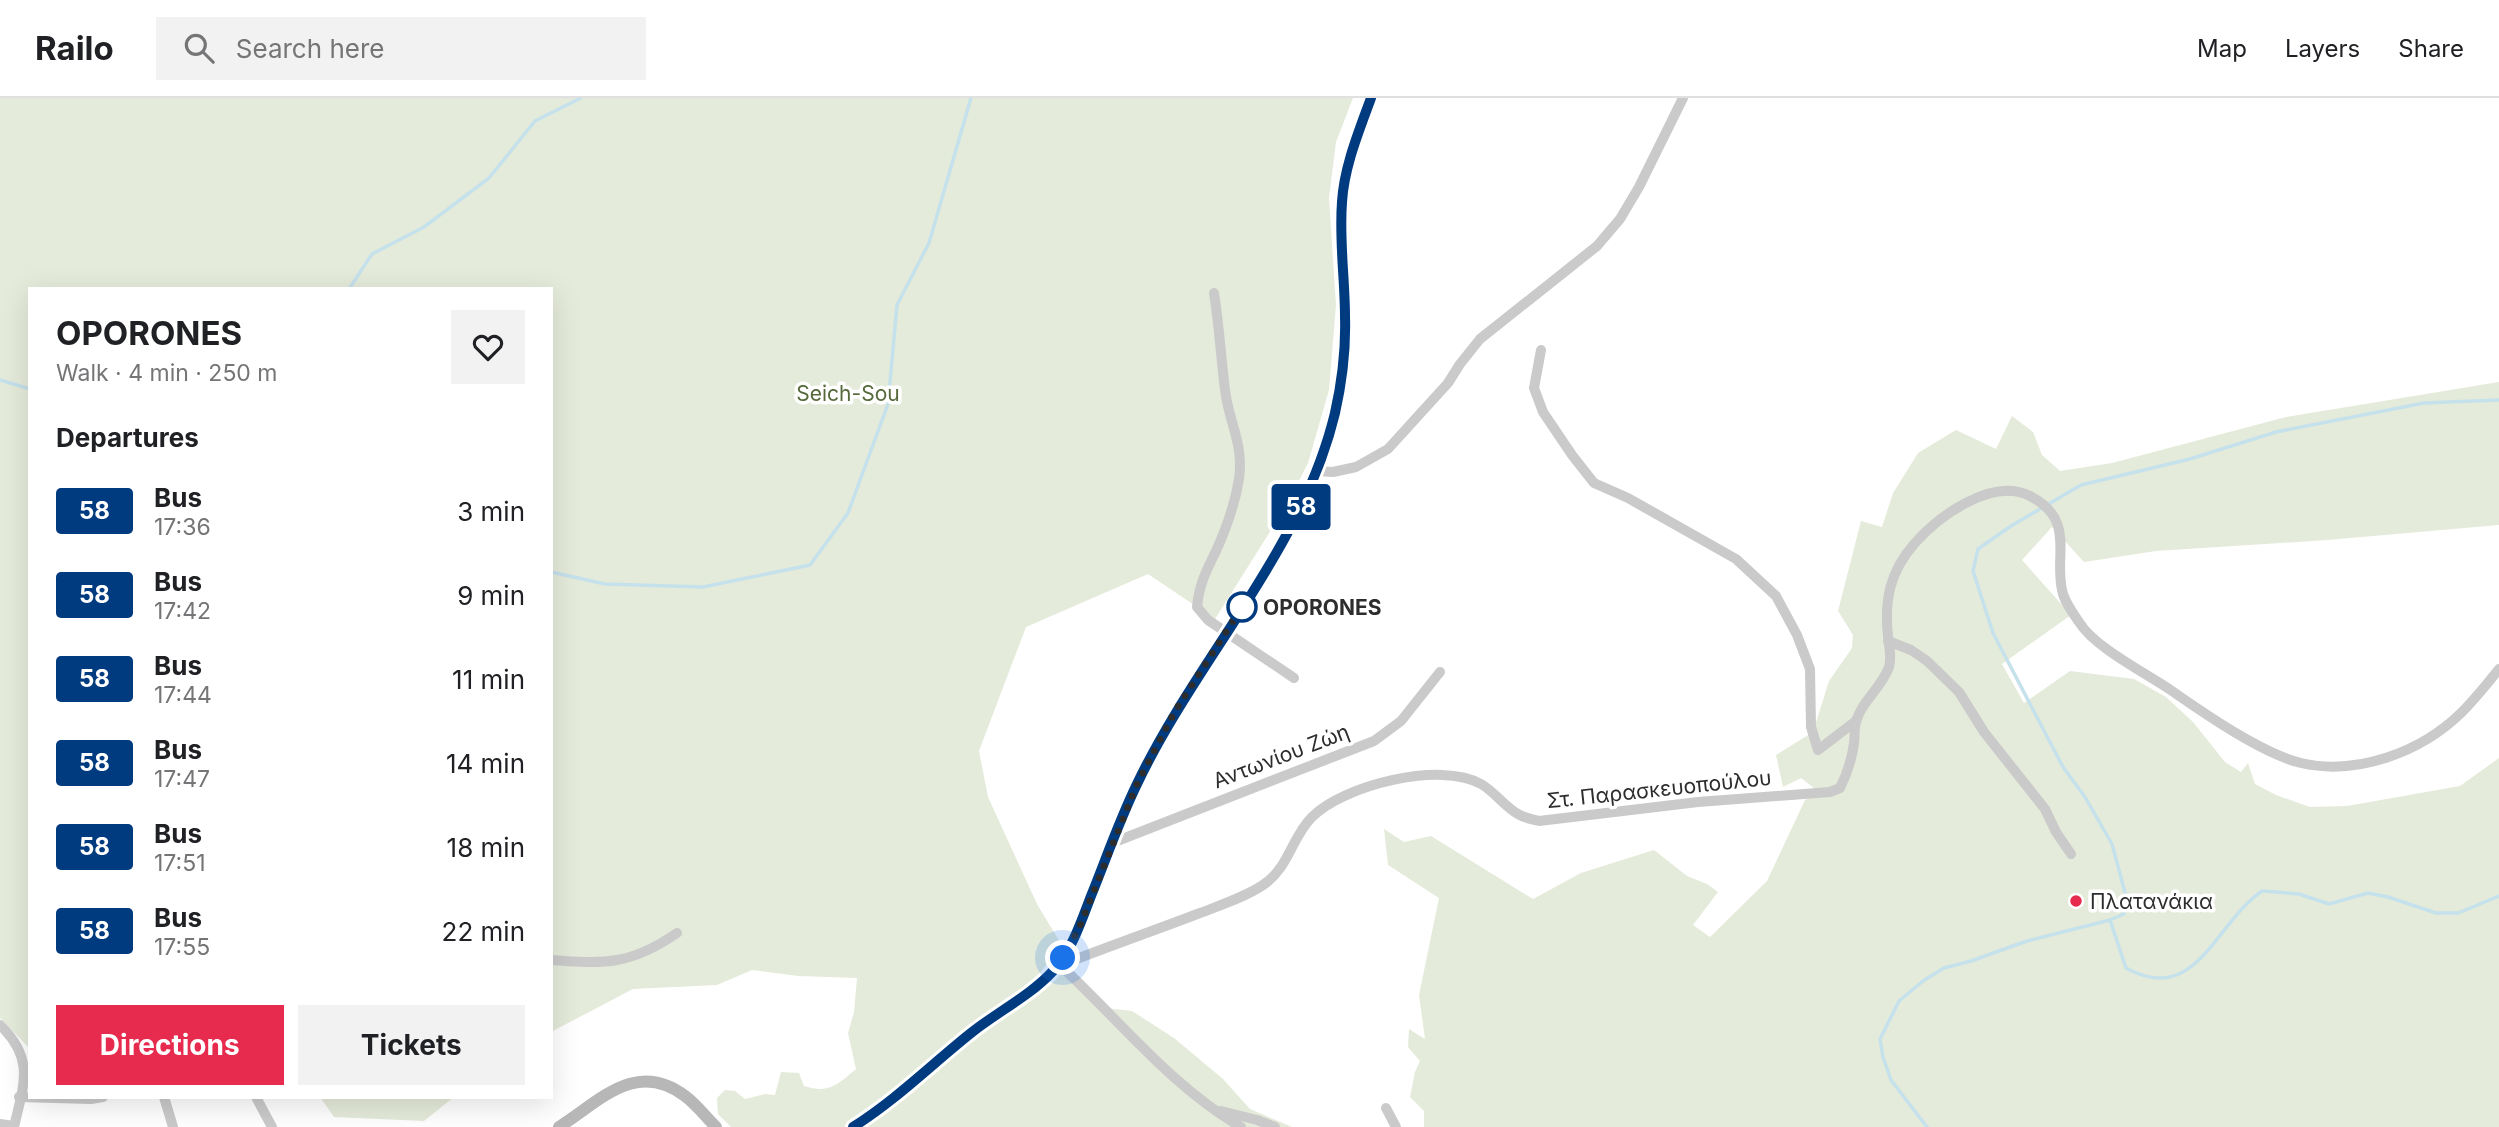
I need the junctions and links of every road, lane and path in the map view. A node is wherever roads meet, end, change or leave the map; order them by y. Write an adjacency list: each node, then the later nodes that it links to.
1 (1371, 98): 5 (main road)
2 (1683, 98): 5 (street)
3 (1214, 293): 6 (street)
4 (1541, 350): 11 (street)
5 (1317, 471): 6 (main road)
6 (1227, 631): 10 (street); 12 (main road)
7 (1888, 641): 8 (street, Στ. Παρασκευοπούλου); 11 (street, Στ. Παρασκευοπούλου); 13 (street)
8 (2499, 668)
9 (1440, 672): 12 (street, Αντωνίου Ζώη)
10 (1294, 678)
11 (1856, 721): 16 (street, Στ. Παρασκευοπούλου)
12 (1112, 843): 16 (main road)
13 (2071, 854)
14 (677, 933): 15 (street)
15 (553, 960)
16 (1056, 967): 23 (street); 30 (main road)
17 (0, 1025): 18 (street)
18 (19, 1097): 19 (street); 25 (street)
19 (28, 1097)
20 (164, 1099): 26 (street)
21 (257, 1099): 27 (street)
22 (1386, 1108): 33 (street)
23 (1214, 1110): 31 (street); 32 (street)
24 (0, 1124): 25 (street)
25 (14, 1127)
26 (173, 1127)
27 (271, 1127)
28 (559, 1127): 29 (main road)
29 (716, 1127)
30 (853, 1127)
31 (1241, 1127)
32 (1275, 1127)
33 (1396, 1127)

